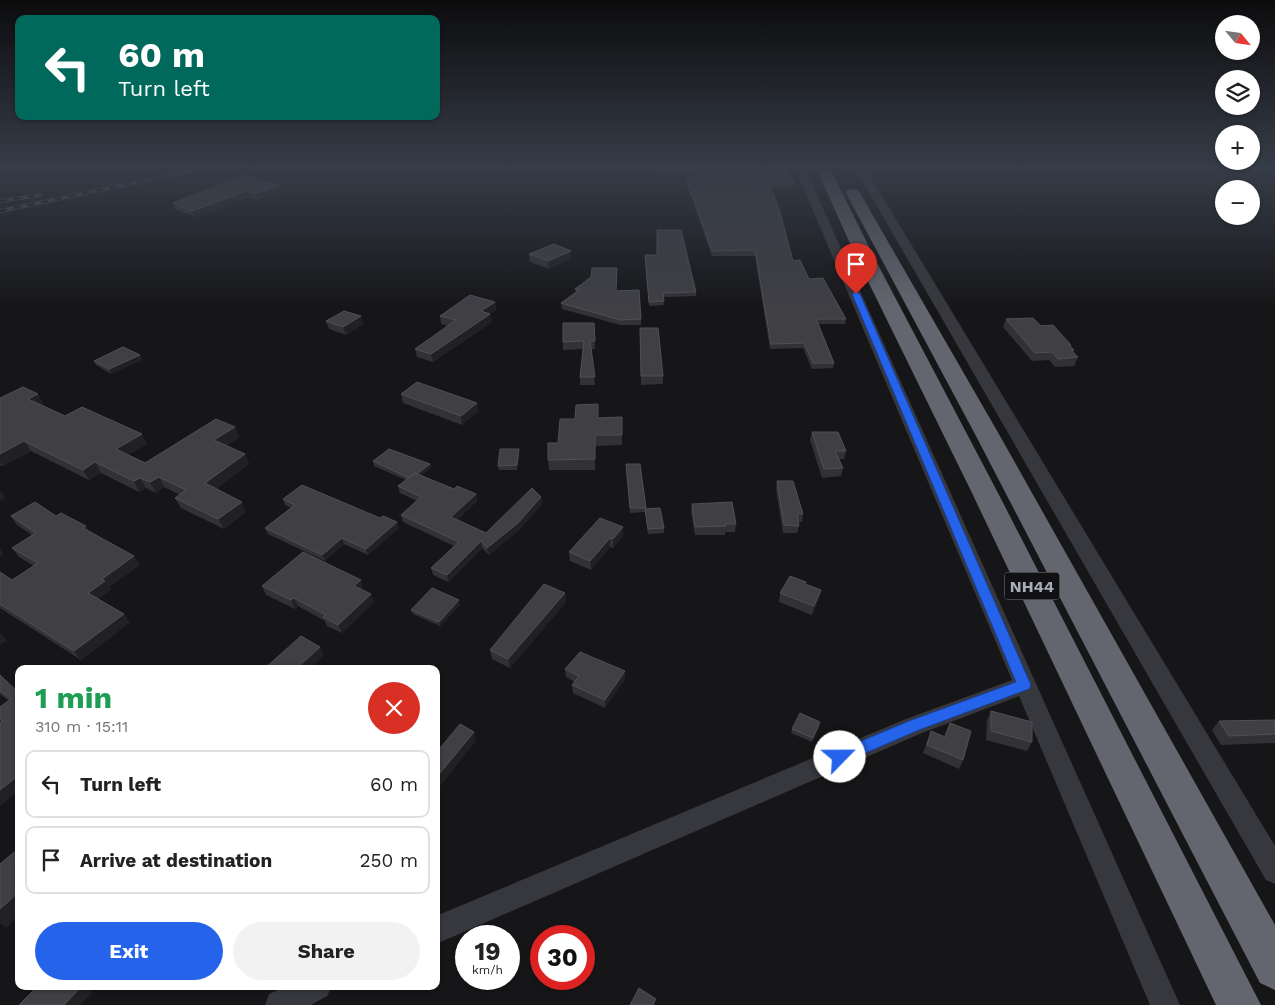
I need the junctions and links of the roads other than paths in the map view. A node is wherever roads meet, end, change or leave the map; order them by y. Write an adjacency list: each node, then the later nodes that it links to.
1 (821, 215): 5 (street)
2 (845, 215): 12 (highway, NH44)
3 (865, 215): 8 (highway, NH44)
4 (888, 215): 6 (street)
5 (1024, 685): 7 (street); 11 (street)
6 (1275, 871)
7 (440, 928)
8 (1275, 968)
9 (309, 990): 10 (street)
10 (280, 1005)
11 (1165, 1005)
12 (1239, 1005)

